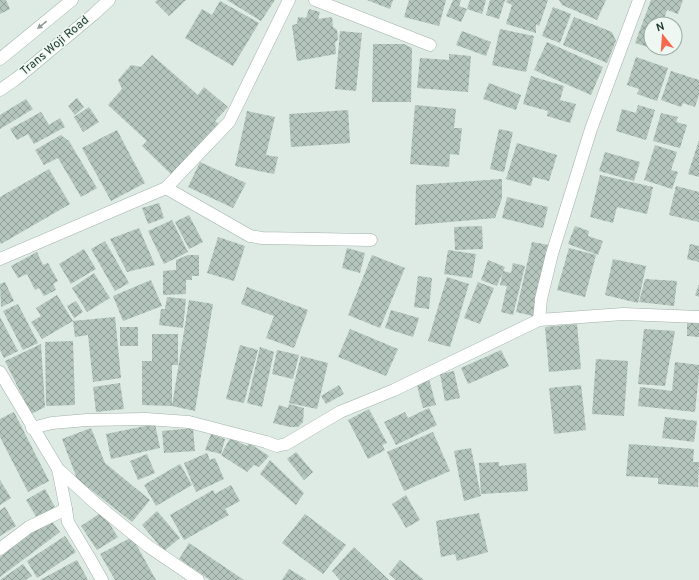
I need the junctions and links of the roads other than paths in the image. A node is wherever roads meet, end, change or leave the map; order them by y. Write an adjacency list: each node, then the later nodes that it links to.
1 (72, 0): 7 (street, Trans Woji Road, one-way to 7)
2 (108, 0): 8 (street, Trans Woji Road)
3 (289, 0): 9 (street)
4 (314, 0): 6 (street)
5 (639, 0): 13 (street)
6 (430, 45)
7 (0, 59)
8 (0, 90)
9 (166, 188): 10 (street); 11 (street)
10 (371, 240)
11 (0, 259)
12 (699, 317): 13 (street)
13 (539, 320): 15 (street)
14 (0, 372): 15 (street)
15 (32, 428): 16 (street)
16 (58, 469): 17 (street); 20 (street)
17 (66, 509): 18 (street); 19 (street)
18 (0, 549)
19 (102, 580)
20 (198, 580)

